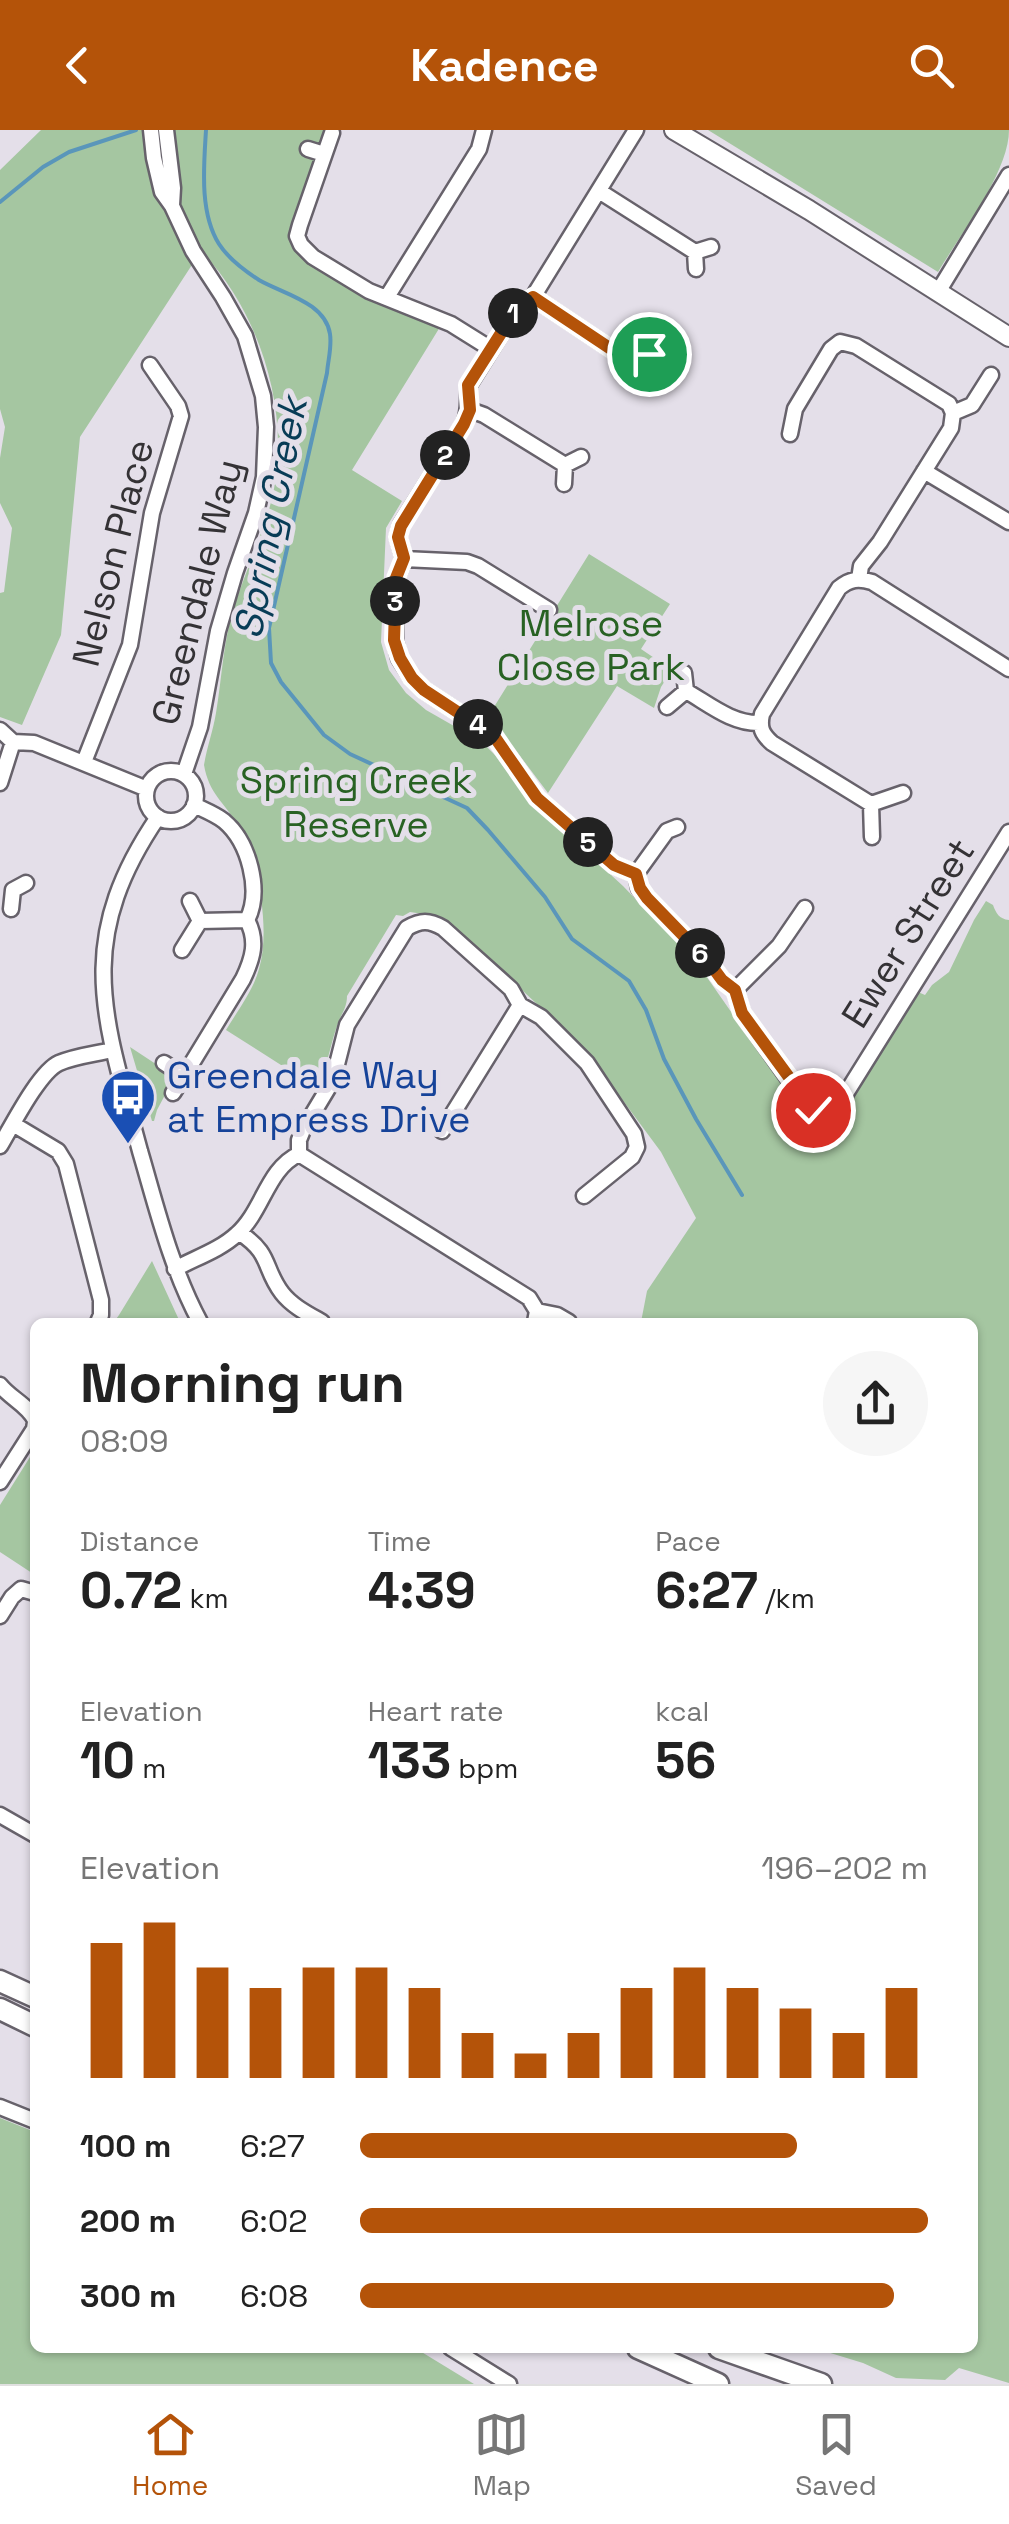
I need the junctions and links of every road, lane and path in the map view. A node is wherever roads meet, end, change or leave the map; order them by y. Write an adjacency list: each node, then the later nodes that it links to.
1 (151, 130): 9 (street, Greendale Way)
2 (166, 130): 9 (street, Greendale Way)
3 (484, 130): 16 (street)
4 (636, 130): 11 (street)
5 (674, 130): 15 (main road)
6 (332, 133): 8 (street)
7 (308, 149): 8 (street)
8 (324, 154): 16 (street)
9 (161, 158): 44 (street, Greendale Way)
10 (1009, 175): 15 (street)
11 (599, 192): 13 (street); 17 (street)
12 (711, 246): 13 (street)
13 (696, 252): 14 (street)
14 (696, 269)
15 (938, 292): 18 (main road)
16 (387, 297): 19 (street)
17 (533, 297): 19 (street); 21 (street)
18 (1009, 337)
19 (491, 349): 25 (street)
20 (649, 354): 21 (street)
21 (629, 361): 24 (street)
22 (150, 365): 43 (street, Nelson Place)
23 (991, 375): 26 (street)
24 (632, 380)
25 (470, 410): 29 (street); 33 (street)
26 (953, 412): 27 (street); 30 (street)
27 (790, 434)
28 (581, 457): 29 (street)
29 (565, 465): 31 (street)
30 (924, 471): 32 (street); 34 (street)
31 (564, 484)
32 (1009, 522)
33 (404, 558): 35 (street); 54 (street)
34 (859, 578): 36 (street); 40 (street)
35 (549, 610)
36 (1009, 669)
37 (684, 674): 38 (street)
38 (686, 691): 39 (street); 40 (street)
39 (667, 707)
40 (760, 723): 48 (street)
41 (0, 730): 42 (street)
42 (13, 742): 43 (street); 45 (street)
43 (84, 762): 46 (street)
44 (184, 774): 46 (street); 49 (street)
45 (0, 782)
46 (147, 789): 50 (street)
47 (903, 794): 48 (street)
48 (871, 804): 53 (street)
49 (194, 806): 50 (street); 59 (street)
50 (158, 818): 64 (street)
51 (677, 827): 54 (street)
52 (1009, 832): 62 (street, Ewer Street)
53 (872, 836)
54 (636, 874): 62 (street)
55 (13, 885): 58 (street)
56 (190, 902): 60 (street)
57 (806, 908): 62 (street)
58 (11, 909)
59 (247, 920): 60 (street); 66 (street)
60 (200, 921): 61 (street)
61 (182, 950)
62 (735, 990)
63 (520, 1004): 69 (street); 71 (street); 72 (street)
64 (112, 1050): 68 (street); 74 (street)
65 (164, 1063): 66 (street)
66 (184, 1076): 67 (street)
67 (173, 1093)
68 (14, 1124): 70 (street); 76 (street)
69 (442, 1131)
70 (0, 1146)
71 (299, 1154): 73 (street); 75 (street)
72 (584, 1196)
73 (240, 1232): 74 (street); 78 (street)
74 (175, 1268): 77 (street)
75 (536, 1317): 79 (street)
76 (100, 1318)
77 (198, 1318)
78 (315, 1318)
79 (562, 1318)
80 (0, 1385): 81 (street)
81 (30, 1412)
82 (30, 1434): 83 (street)
83 (0, 1482)
84 (30, 1592): 85 (street)
85 (0, 1616)
86 (0, 1815): 87 (street)
87 (30, 1832)
88 (0, 1980): 89 (highway)
89 (30, 1995)
90 (0, 2009): 91 (highway)
91 (30, 2024)
92 (0, 2107): 93 (street)
93 (30, 2119)
94 (459, 2353): 97 (street)
95 (649, 2353): 98 (highway)
96 (734, 2353): 99 (highway)
97 (509, 2384)
98 (718, 2384)
99 (821, 2384)

